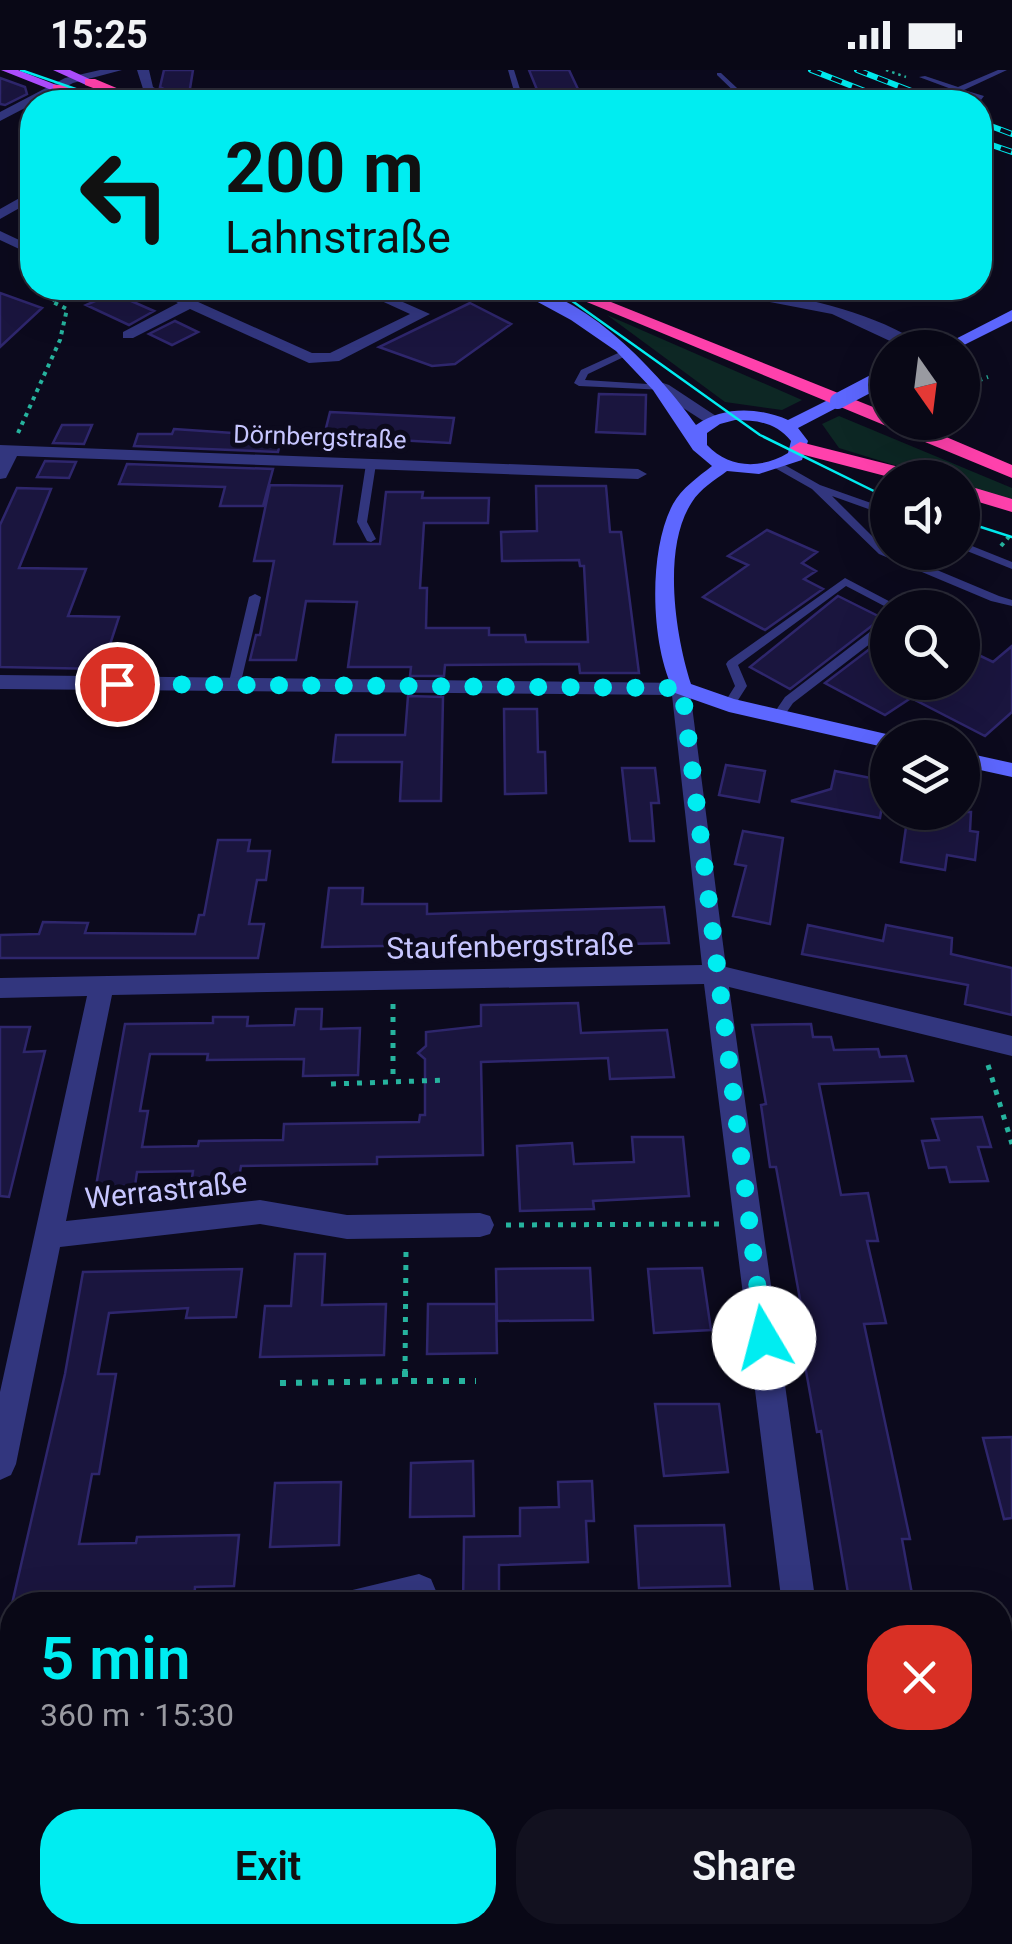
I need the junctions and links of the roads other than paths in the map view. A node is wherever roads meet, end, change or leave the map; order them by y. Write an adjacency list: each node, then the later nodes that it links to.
1 (7, 70): 7 (main road)
2 (115, 70): 5 (street); 11 (highway)
3 (1004, 70): 13 (lane)
4 (719, 74): 12 (lane)
5 (75, 75): 7 (street); 10 (highway)
6 (923, 77): 13 (lane)
7 (56, 88): 8 (street); 9 (highway)
8 (52, 90)
9 (61, 90)
10 (110, 90)
11 (111, 90)
12 (736, 90)
13 (957, 90)
14 (183, 300): 20 (street)
15 (389, 300): 20 (street)
16 (546, 300): 25 (street)
17 (592, 300): 29 (highway)
18 (639, 300): 26 (highway)
19 (776, 300): 22 (street)
20 (190, 303): 24 (street)
21 (1012, 315): 23 (street)
22 (880, 330)
23 (980, 331)
24 (128, 335)
25 (628, 352): 27 (street); 27 (lane)
26 (870, 383)
27 (663, 388): 30 (street); 33 (street)
28 (870, 393): 31 (street, bridge)
29 (870, 413)
30 (714, 420): 31 (street); 33 (street)
31 (788, 427): 35 (street)
32 (980, 437): 36 (highway)
33 (697, 438): 39 (street)
34 (935, 440): 42 (highway)
35 (800, 448): 40 (street); 41 (highway)
36 (1010, 449)
37 (5, 451): 38 (street, Dörnbergstraße); 43 (street)
38 (371, 464): 44 (street, Dörnbergstraße); 49 (lane)
39 (724, 464): 40 (street); 58 (street)
40 (779, 466): 45 (lane)
41 (870, 466)
42 (1012, 472)
43 (0, 474)
44 (638, 474)
45 (816, 487): 47 (lane); 54 (lane)
46 (980, 496): 48 (highway)
47 (870, 506)
48 (1012, 506)
49 (372, 538)
50 (980, 553): 51 (lane)
51 (1012, 566)
52 (870, 594): 59 (lane)
53 (255, 597): 57 (lane)
54 (1012, 603)
55 (870, 638): 60 (lane)
56 (0, 682): 57 (street)
57 (234, 686): 58 (street)
58 (682, 688): 59 (street); 64 (street)
59 (729, 704): 60 (street)
60 (778, 716): 61 (street)
61 (870, 737)
62 (980, 762): 63 (street)
63 (1012, 770)
64 (715, 974): 65 (street, Staufenbergstraße); 67 (street, Staufenbergstraße); 73 (street)
65 (102, 987): 66 (street, Staufenbergstraße); 69 (street)
66 (0, 988)
67 (1012, 1046)
68 (480, 1225): 69 (street, Werrastraße)
69 (51, 1235): 70 (street)
70 (0, 1464)
71 (420, 1590): 72 (street)
72 (411, 1592)
73 (797, 1592)

